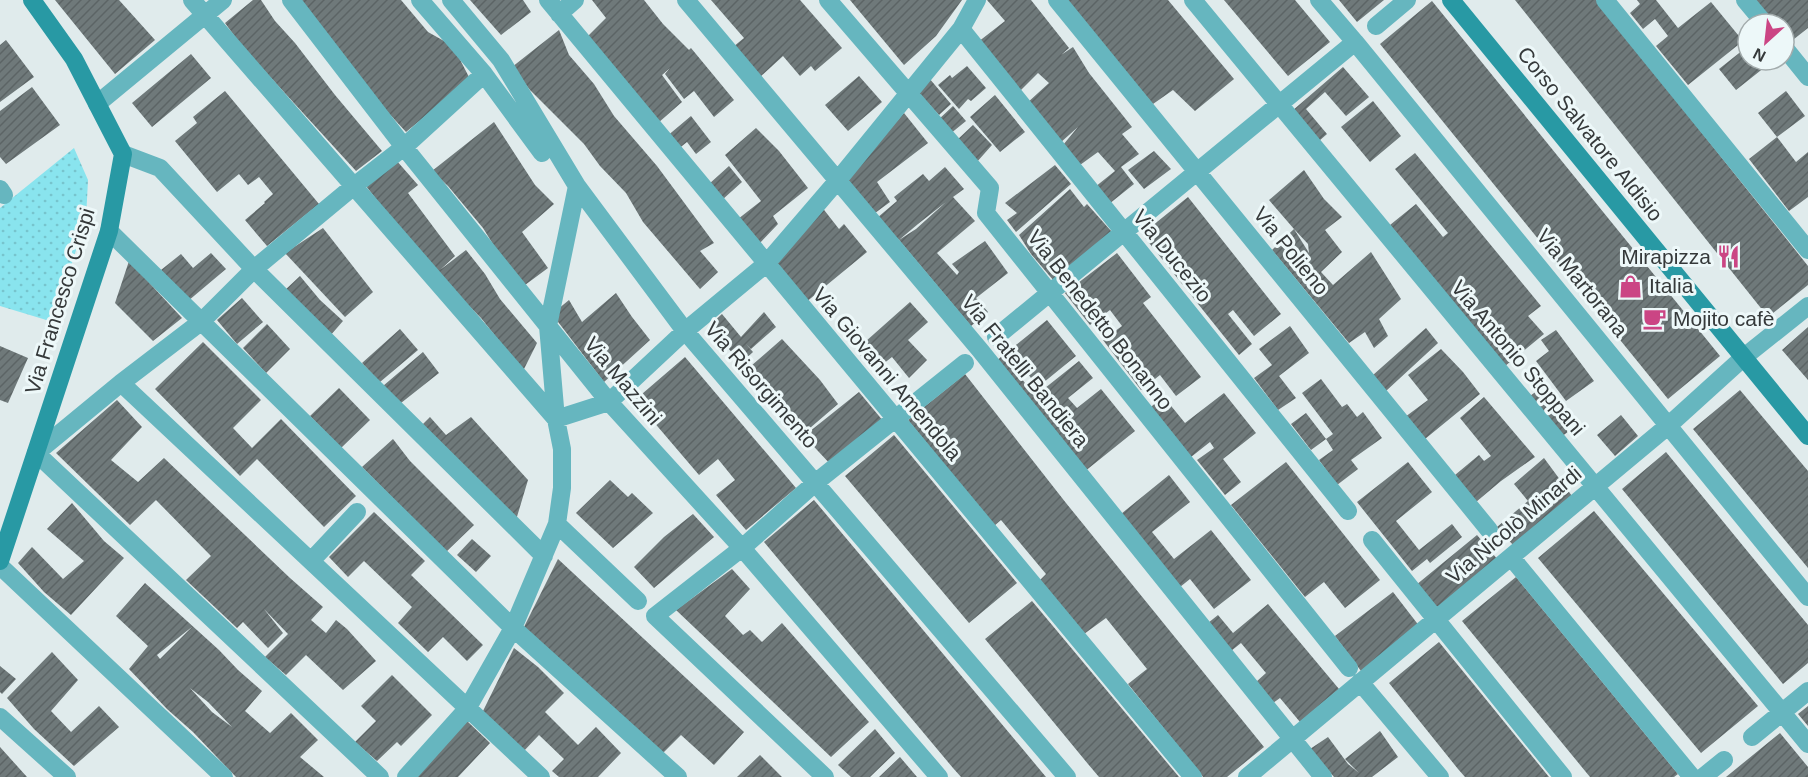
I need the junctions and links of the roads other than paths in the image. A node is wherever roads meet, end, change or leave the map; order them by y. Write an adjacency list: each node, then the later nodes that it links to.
1 (32, 0): 28 (street)
2 (192, 0): 20 (street)
3 (223, 0): 20 (street)
4 (291, 0): 30 (street, Via Mazzini)
5 (420, 0): 25 (street)
6 (451, 0): 36 (street, Via Risorgimento)
7 (574, 0): 18 (street)
8 (686, 0): 34 (street, Via Fratelli Bandiera)
9 (828, 0): 27 (street, Via Benedetto Bonanno)
10 (977, 0): 22 (street)
11 (1057, 0): 33 (street, Via Polieno)
12 (1193, 0): 29 (street, Via Antonio Stoppani)
13 (1319, 0): 23 (street, Via Martorana)
14 (1407, 0): 21 (street)
15 (1451, 0): 48 (street, Corso Salvatore Aldisio)
16 (1605, 0): 39 (street)
17 (1745, 0): 19 (street)
18 (553, 7): 40 (street, Via Giovanni Amendola)
19 (1755, 12)
20 (206, 14): 28 (street); 35 (street)
21 (1376, 26)
22 (961, 29): 27 (street); 38 (street, Via Ducezio)
23 (1355, 42): 29 (street); 54 (street, Via Martorana)
24 (1796, 62): 26 (street)
25 (484, 75): 30 (street); 31 (street)
26 (1808, 77)
27 (908, 93): 34 (street); 42 (street, Via Benedetto Bonanno)
28 (97, 104): 32 (street)
29 (1279, 105): 33 (street); 58 (street, Via Antonio Stoppani)
30 (404, 147): 35 (street); 45 (street, Via Mazzini)
31 (542, 153)
32 (123, 154): 37 (street, Via Francesco Crispi); 41 (street)
33 (1197, 172): 38 (street); 62 (street, Via Polieno)
34 (838, 180): 40 (street); 80 (street, Via Fratelli Bandiera)
35 (354, 186): 41 (street); 52 (street)
36 (577, 186): 45 (street); 46 (street, Via Risorgimento)
37 (109, 231): 44 (street); 56 (street, Via Francesco Crispi)
38 (1124, 232): 42 (street); 59 (street, Via Ducezio)
39 (1808, 250)
40 (766, 264): 46 (street); 53 (street, Via Giovanni Amendola)
41 (254, 269): 44 (street); 65 (street)
42 (1050, 293): 47 (street); 74 (street, Via Benedetto Bonanno)
43 (1808, 306): 48 (street, Via Nicolò Minardi)
44 (202, 321): 50 (street); 73 (street)
45 (548, 326): 51 (street, Via Mazzini); 52 (street)
46 (685, 331): 51 (street); 57 (street, Via Risorgimento)
47 (996, 337)
48 (1744, 357): 54 (street, Via Nicolò Minardi); 55 (street, Corso Salvatore Aldisio)
49 (965, 363): 53 (street)
50 (121, 383): 56 (street); 68 (street)
51 (609, 402): 52 (street); 64 (street, Via Mazzini)
52 (556, 419): 61 (street)
53 (896, 419): 57 (street); 92 (street, Via Giovanni Amendola)
54 (1669, 425): 58 (street, Via Nicolò Minardi); 70 (street, Via Martorana)
55 (1808, 436)
56 (36, 453): 67 (street, Via Francesco Crispi); 85 (street)
57 (815, 483): 64 (street); 91 (street, Via Risorgimento)
58 (1596, 486): 66 (street, Via Nicolò Minardi); 77 (street, Via Antonio Stoppani)
59 (1348, 511)
60 (357, 512): 68 (street)
61 (557, 524): 65 (street); 71 (street)
62 (1489, 530)
63 (1371, 540): 72 (street)
64 (742, 548): 89 (street); 90 (street, Via Mazzini)
65 (544, 556): 73 (street)
66 (1511, 557): 72 (street, Via Nicolò Minardi); 97 (street)
67 (0, 561)
68 (311, 561): 76 (street)
69 (0, 566): 84 (street)
70 (1808, 597)
71 (639, 601)
72 (1436, 619): 74 (street, Via Nicolò Minardi); 96 (street)
73 (513, 628): 76 (street); 88 (street)
74 (1354, 675): 80 (street, Via Nicolò Minardi); 95 (street, Via Benedetto Bonanno)
75 (1808, 691): 77 (street)
76 (467, 709): 86 (street); 87 (street)
77 (1782, 712): 79 (street); 81 (street, Via Antonio Stoppani)
78 (0, 717): 83 (street)
79 (1752, 737)
80 (1292, 740): 93 (street, Via Nicolò Minardi); 94 (street, Via Fratelli Bandiera)
81 (1808, 744)
82 (1724, 760): 98 (street)
83 (67, 777)
84 (224, 777)
85 (380, 777)
86 (406, 777)
87 (541, 777)
88 (678, 777)
89 (825, 777)
90 (939, 777)
91 (1067, 777)
92 (1193, 777)
93 (1247, 777)
94 (1323, 777)
95 (1440, 777)
96 (1563, 777)
97 (1692, 777)
98 (1703, 777)

